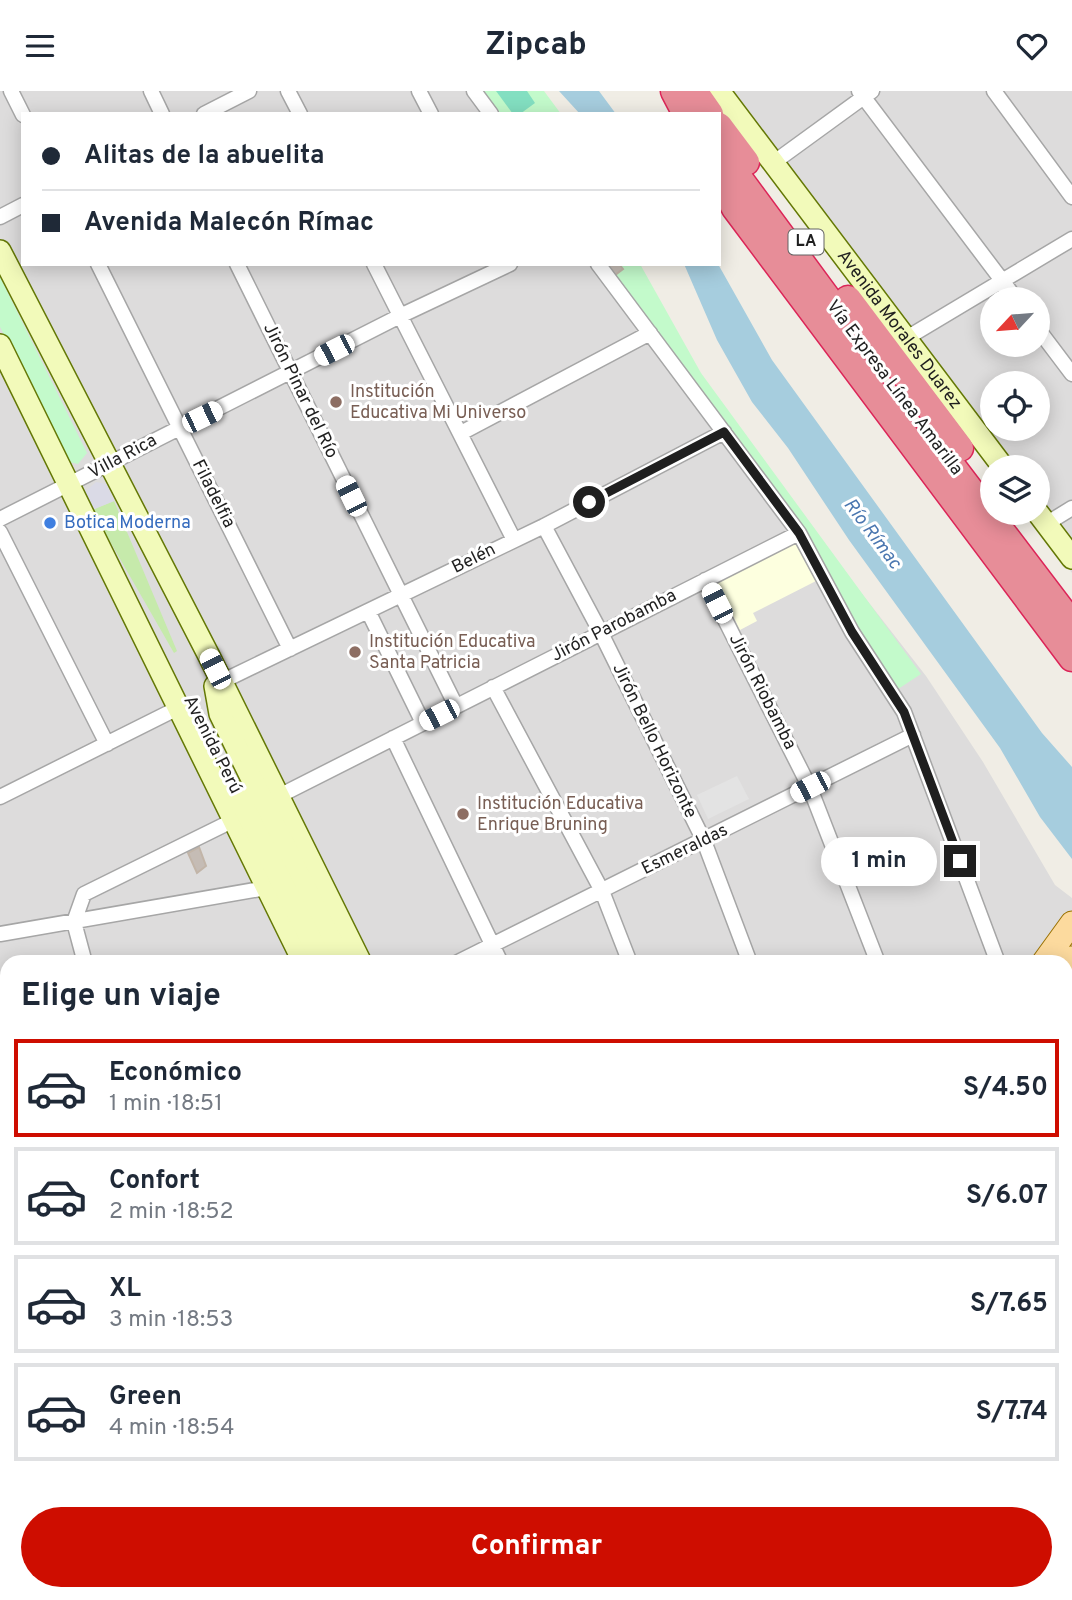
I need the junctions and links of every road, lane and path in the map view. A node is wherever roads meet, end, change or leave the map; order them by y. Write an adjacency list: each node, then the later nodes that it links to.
1 (11, 91): 12 (street)
2 (151, 91): 13 (street)
3 (249, 91): 14 (street)
4 (288, 91): 15 (street)
5 (419, 91): 16 (street)
6 (474, 91): 17 (street)
7 (675, 91): 18 (highway); 19 (highway)
8 (694, 91): 20 (highway)
9 (719, 91): 23 (main road, Avenida Morales Duarez)
10 (993, 91): 25 (street)
11 (865, 93): 23 (street); 35 (street)
12 (22, 112)
13 (161, 112)
14 (208, 112)
15 (299, 112)
16 (429, 112)
17 (490, 112)
18 (685, 112)
19 (691, 112)
20 (709, 112)
21 (721, 129): 49 (highway, Vía Expresa Línea Amarilla / LA)
22 (721, 154): 66 (highway, Vía Expresa Línea Amarilla / LA)
23 (773, 163): 39 (main road, Avenida Morales Duarez)
24 (721, 181): 70 (highway)
25 (1072, 197)
26 (21, 206): 27 (street)
27 (0, 217)
28 (1072, 239): 35 (street)
29 (0, 251): 48 (main road, Avenida Perú)
30 (99, 266): 44 (street, Filadelfia)
31 (238, 266): 42 (street, Jirón Pinar del Río)
32 (375, 266): 37 (street)
33 (505, 266): 37 (street, Villa Rica)
34 (600, 266): 38 (street)
35 (1002, 281): 36 (street); 39 (street)
36 (1007, 287)
37 (400, 316): 42 (street, Villa Rica); 46 (street)
38 (650, 333): 45 (street); 46 (street)
39 (905, 339): 47 (main road, Avenida Morales Duarez)
40 (1050, 344): 43 (street)
41 (0, 345): 50 (main road, Avenida Perú)
42 (290, 373): 44 (street, Villa Rica); 63 (street, Jirón Pinar del Río)
43 (1072, 374)
44 (179, 428): 48 (street, Villa Rica); 68 (street, Filadelfia)
45 (724, 432): 56 (street, Belén); 59 (street)
46 (461, 433): 60 (street)
47 (994, 455)
48 (109, 465): 50 (street, Villa Rica); 69 (main road, Avenida Perú)
49 (980, 475)
50 (70, 486): 53 (street, Villa Rica); 58 (main road, Avenida Perú)
51 (1072, 508): 52 (street)
52 (1050, 515)
53 (0, 519)
54 (1018, 525): 64 (highway)
55 (1047, 525): 61 (main road)
56 (544, 526): 60 (street, Belén); 67 (street, Jirón Bello Horizonte)
57 (0, 532): 78 (street)
58 (94, 533): 74 (main road, Avenida Perú); 92 (main road, Avenida Perú)
59 (799, 533): 62 (street, Jirón Parobamba); 76 (street)
60 (514, 540): 63 (street, Belén)
61 (1072, 558)
62 (705, 580): 67 (street, Jirón Parobamba); 79 (street, Jirón Riobamba)
63 (400, 595): 65 (street, Belén); 73 (street, Jirón Pinar del Río)
64 (1072, 597)
65 (368, 611): 68 (street, Belén); 75 (street)
66 (1072, 624)
67 (601, 633): 72 (street, Jirón Parobamba); 83 (street, Jirón Bello Horizonte)
68 (290, 649): 71 (street, Belén)
69 (209, 656): 71 (main road, Avenida Perú); 93 (main road, Avenida Perú)
70 (1072, 658)
71 (221, 682): 80 (main road, Avenida Perú)
72 (493, 687): 73 (street, Jirón Parobamba); 85 (street)
73 (456, 706): 75 (street, Jirón Parobamba)
74 (180, 707): 78 (street); 82 (main road, Avenida Perú)
75 (423, 723): 77 (street, Jirón Parobamba)
76 (913, 735): 79 (street, Esmeraldas); 100 (street)
77 (393, 738): 80 (street, Jirón Parobamba); 89 (street)
78 (107, 744): 81 (street)
79 (810, 787): 83 (street, Esmeraldas); 99 (street, Jirón Riobamba)
80 (279, 796): 94 (main road, Avenida Perú)
81 (0, 797)
82 (234, 820): 84 (main road, Avenida Perú); 86 (street)
83 (704, 841): 85 (street, Esmeraldas); 98 (street, Jirón Bello Horizonte)
84 (266, 888): 86 (street); 91 (main road, Avenida Perú)
85 (602, 891): 89 (street, Esmeraldas); 97 (street)
86 (74, 922): 88 (street); 90 (street)
87 (1072, 923): 101 (main road)
88 (0, 934)
89 (493, 944): 95 (street, Esmeraldas); 96 (street)
90 (83, 955)
91 (300, 955)
92 (319, 955)
93 (338, 955)
94 (357, 955)
95 (472, 955)
96 (498, 955)
97 (627, 955)
98 (747, 955)
99 (875, 955)
100 (995, 955)
101 (1049, 955)

